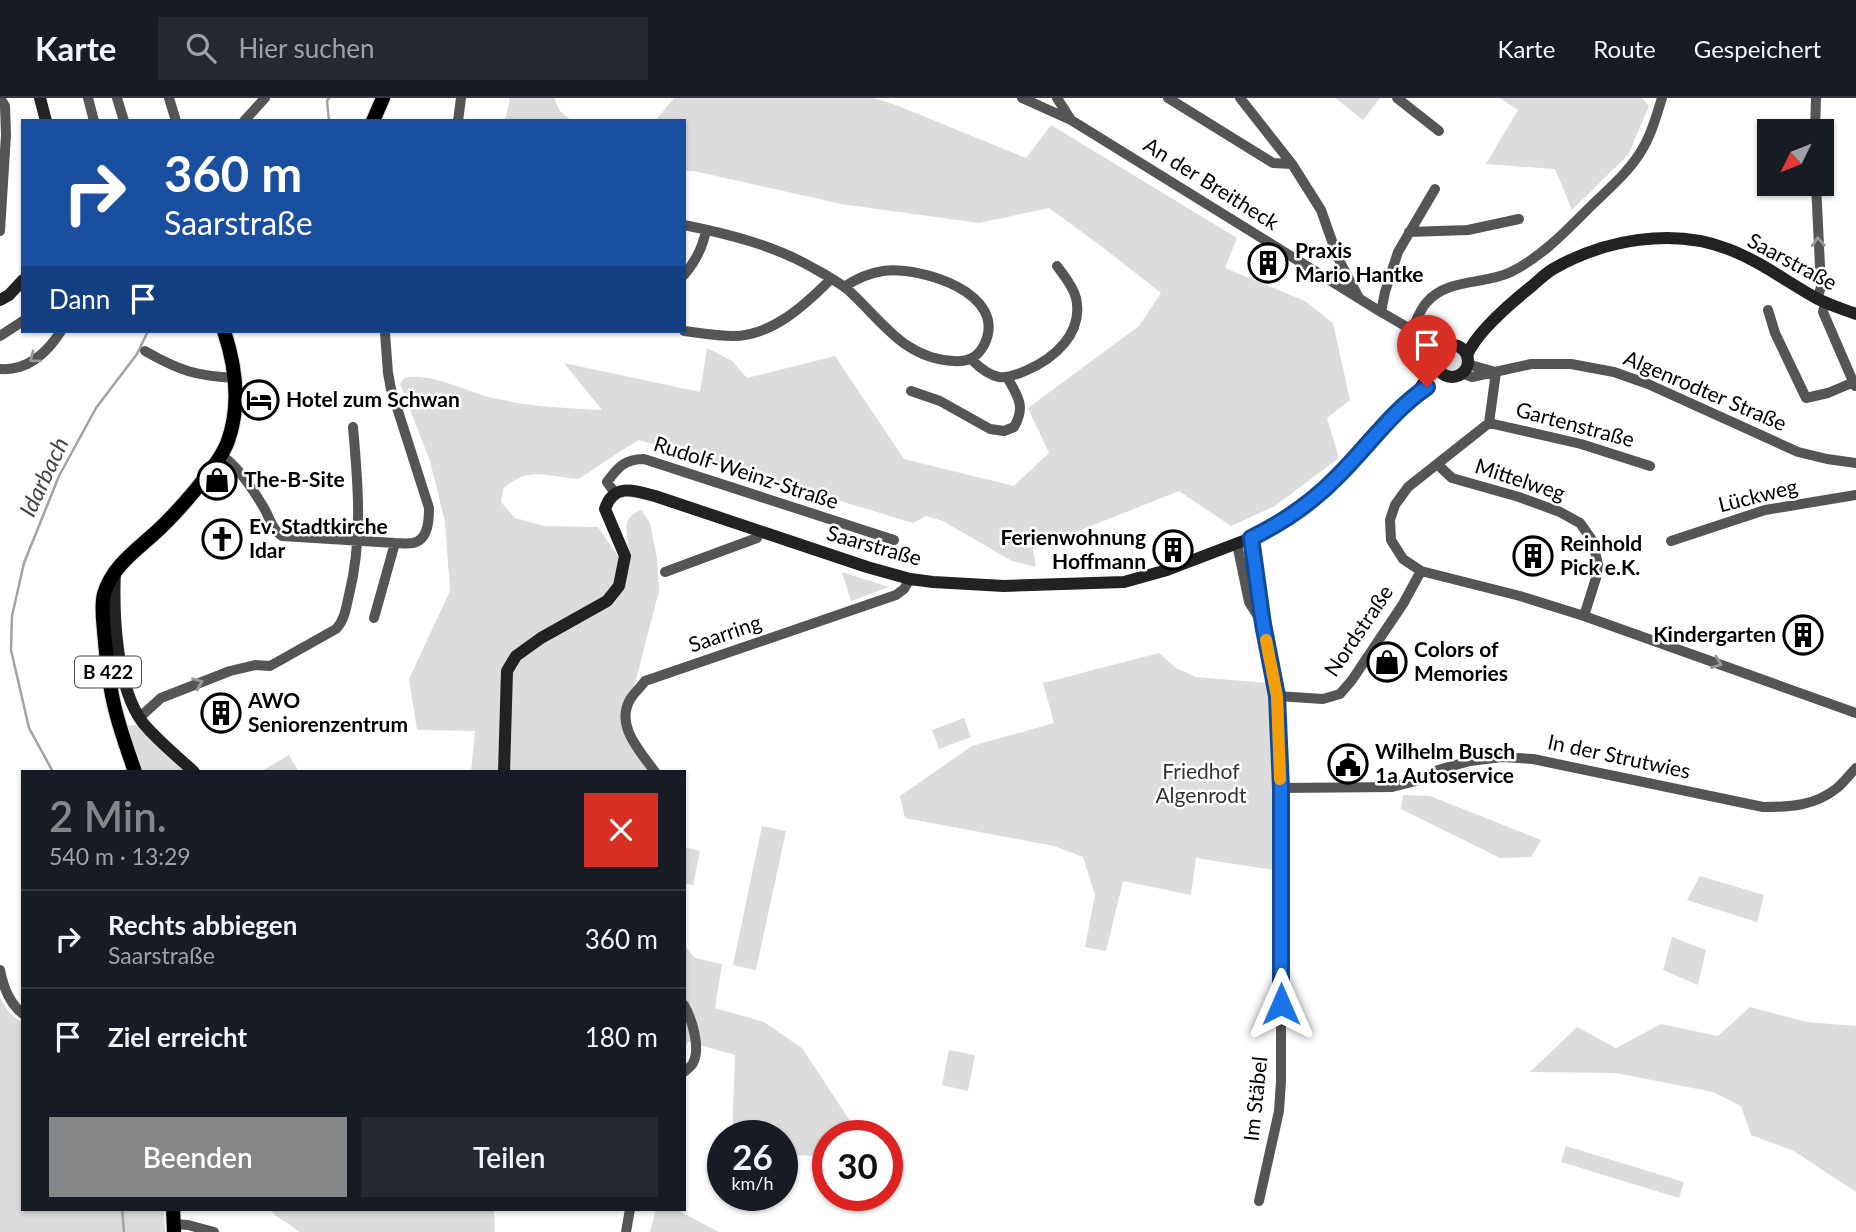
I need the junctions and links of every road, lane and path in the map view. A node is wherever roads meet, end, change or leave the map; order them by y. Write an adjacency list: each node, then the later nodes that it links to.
1 (0, 98): 32 (street)
2 (40, 98): 16 (street)
3 (88, 98): 17 (street)
4 (117, 98): 18 (street)
5 (169, 98): 19 (street)
6 (265, 98): 20 (street)
7 (383, 98): 21 (main road)
8 (461, 98): 22 (street)
9 (1022, 98): 24 (street, An der Breitheck)
10 (1057, 98): 24 (street)
11 (1168, 98): 26 (street)
12 (1240, 98): 26 (street)
13 (1396, 98): 25 (street)
14 (1662, 98): 47 (street)
15 (1816, 98): 23 (street)
16 (45, 119)
17 (93, 119)
18 (123, 119)
19 (175, 119)
20 (246, 119)
21 (374, 119)
22 (458, 119)
23 (1815, 119)
24 (1071, 120): 39 (street, An der Breitheck)
25 (1439, 131)
26 (1292, 164): 39 (street)
27 (1435, 189): 33 (street)
28 (1817, 196): 41 (street, one-way to 28)
29 (1519, 219): 33 (street)
30 (686, 225): 31 (street)
31 (706, 230): 35 (street); 36 (street)
32 (0, 231)
33 (1409, 232): 43 (street)
34 (1057, 266): 60 (street)
35 (686, 272)
36 (831, 279): 38 (street); 48 (street)
37 (21, 283): 40 (street)
38 (844, 287): 55 (street); 55 (street)
39 (1359, 299): 43 (street, An der Breitheck)
40 (0, 300)
41 (1821, 301): 44 (street, Saarstraße); 46 (street, Saarstraße); 62 (street)
42 (1768, 310): 62 (street)
43 (1381, 312): 47 (street, An der Breitheck)
44 (1856, 314)
45 (21, 321): 52 (street)
46 (1486, 328): 53 (street, Saarstraße); 56 (street, Saarstraße)
47 (1412, 330): 53 (street, An der Breitheck); 57 (street, An der Breitheck)
48 (686, 331)
49 (60, 333): 58 (street, one-way to 58)
50 (225, 333): 61 (main road, B 422)
51 (385, 333): 77 (street)
52 (0, 335)
53 (1452, 345): 56 (street); 57 (street)
54 (145, 351): 61 (street)
55 (972, 360): 60 (street)
56 (1465, 364): 57 (street); 59 (street, Algenrodter Straße)
57 (1439, 366): 73 (street, Saarstraße)
58 (0, 369)
59 (1496, 372): 64 (street); 67 (street, Algenrodter Straße)
60 (1007, 377): 63 (street)
61 (236, 378): 66 (main road, B 422)
62 (1855, 385)
63 (911, 391)
64 (1489, 423): 68 (street); 69 (street, Gartenstraße)
65 (353, 427): 75 (street)
66 (222, 454): 75 (street); 79 (main road, B 422)
67 (1856, 463)
68 (1437, 464): 80 (street); 83 (street, Mittelweg)
69 (1650, 466)
70 (615, 493): 72 (street, Saarstraße); 74 (street, Rudolf-Weinz-Straße); 92 (street)
71 (1856, 495): 76 (street, Lückweg)
72 (761, 531): 81 (street); 82 (street, Saarstraße)
73 (1251, 538): 78 (street, Saarstraße); 85 (street, Im Stäbel)
74 (894, 540)
75 (358, 541): 77 (street); 88 (street, one-way to 75)
76 (1671, 541)
77 (395, 543): 84 (street)
78 (1237, 544): 82 (street, Saarstraße); 85 (street, Im Stäbel)
79 (116, 570): 88 (street); 90 (main road, B 422)
80 (1421, 571): 83 (street); 86 (street, Nordstraße)
81 (665, 572)
82 (910, 579): 93 (street, Saarring)
83 (1584, 616): 87 (street, one-way to 87)
84 (374, 618)
85 (1263, 624): 86 (street, Im Stäbel)
86 (1277, 696): 94 (street, Im Stäbel)
87 (1856, 713)
88 (140, 717): 91 (street)
89 (1856, 768): 94 (street, In der Strutwies)
90 (134, 770)
91 (192, 770)
92 (504, 770)
93 (654, 770)
94 (1281, 788): 99 (street, Im Stäbel)
95 (0, 970): 97 (street)
96 (686, 1008): 98 (street)
97 (21, 1013)
98 (686, 1070)
99 (1259, 1201)
100 (630, 1211): 103 (street)
101 (174, 1222): 102 (street)
102 (214, 1232)
103 (626, 1232)

